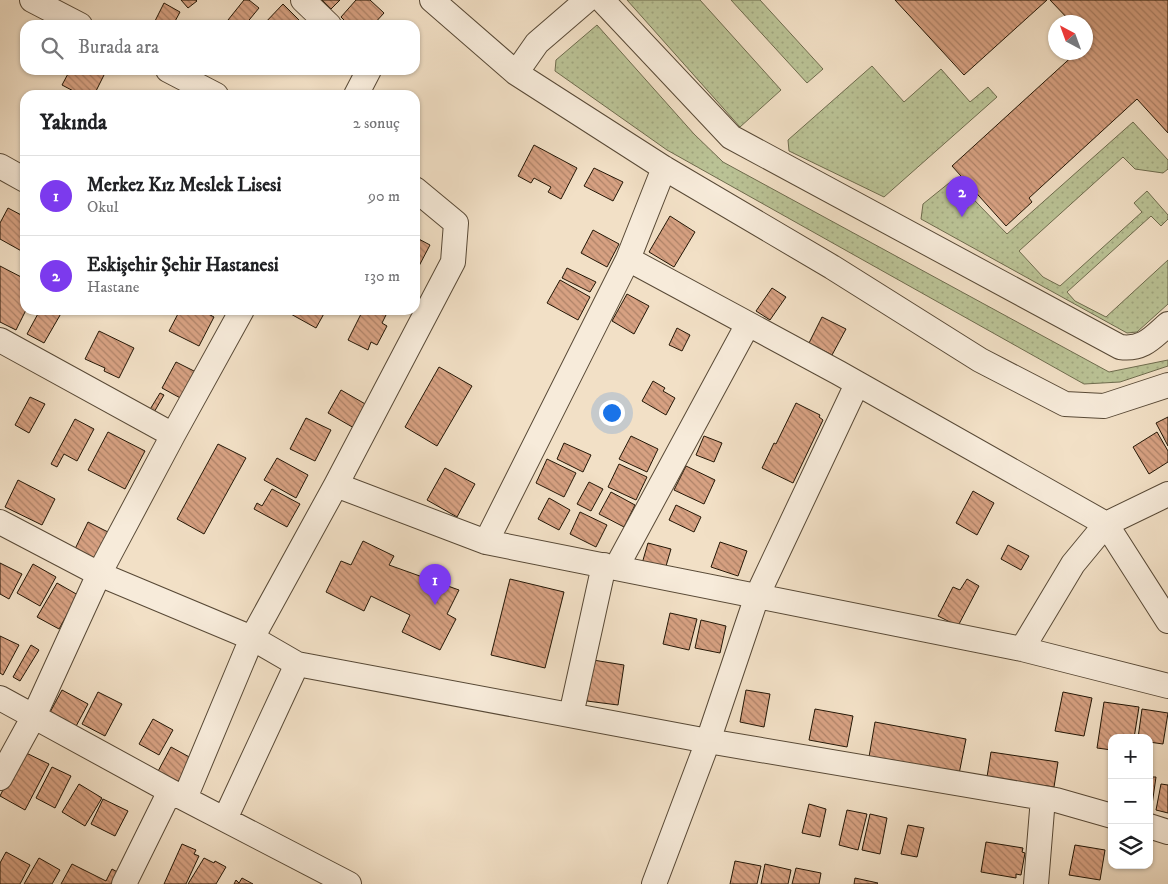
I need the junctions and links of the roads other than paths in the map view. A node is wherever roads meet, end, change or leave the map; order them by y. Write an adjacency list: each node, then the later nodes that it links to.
1 (32, 0): 6 (street)
2 (303, 0): 7 (street)
3 (432, 0): 8 (street)
4 (587, 0): 8 (street)
5 (602, 0): 20 (street)
6 (70, 20)
7 (324, 20)
8 (516, 73): 14 (street)
9 (178, 75): 11 (street)
10 (366, 75): 12 (street)
11 (206, 90)
12 (359, 90)
13 (0, 166): 15 (street)
14 (664, 168): 17 (street); 23 (street)
15 (20, 177)
16 (420, 193): 25 (street)
17 (628, 260): 19 (street); 29 (street)
18 (239, 315): 24 (street)
19 (748, 324): 22 (street); 30 (street)
20 (1168, 324)
21 (0, 340): 24 (street)
22 (857, 384): 28 (street); 32 (street)
23 (1168, 385)
24 (173, 435): 31 (street)
25 (336, 485): 29 (street); 34 (street)
26 (1168, 494): 28 (street)
27 (0, 522): 31 (street)
28 (1106, 524): 33 (street); 35 (street)
29 (486, 542): 30 (street)
30 (610, 567): 32 (street); 39 (street)
31 (99, 574): 34 (street); 40 (street)
32 (757, 596): 35 (street); 41 (street)
33 (1168, 621)
34 (252, 638): 36 (street); 43 (street)
35 (1022, 649): 37 (street)
36 (297, 664): 39 (street); 46 (street)
37 (1168, 686)
38 (0, 698): 40 (street)
39 (571, 715): 41 (street)
40 (34, 716): 42 (street); 43 (street)
41 (708, 741): 44 (street); 51 (street)
42 (0, 778)
43 (178, 794): 46 (street); 49 (street)
44 (1043, 798): 45 (street); 52 (street)
45 (1108, 815)
46 (225, 819): 50 (street)
47 (1153, 827): 48 (street)
48 (1168, 832)
49 (124, 884)
50 (349, 884)
51 (654, 884)
52 (1036, 884)

